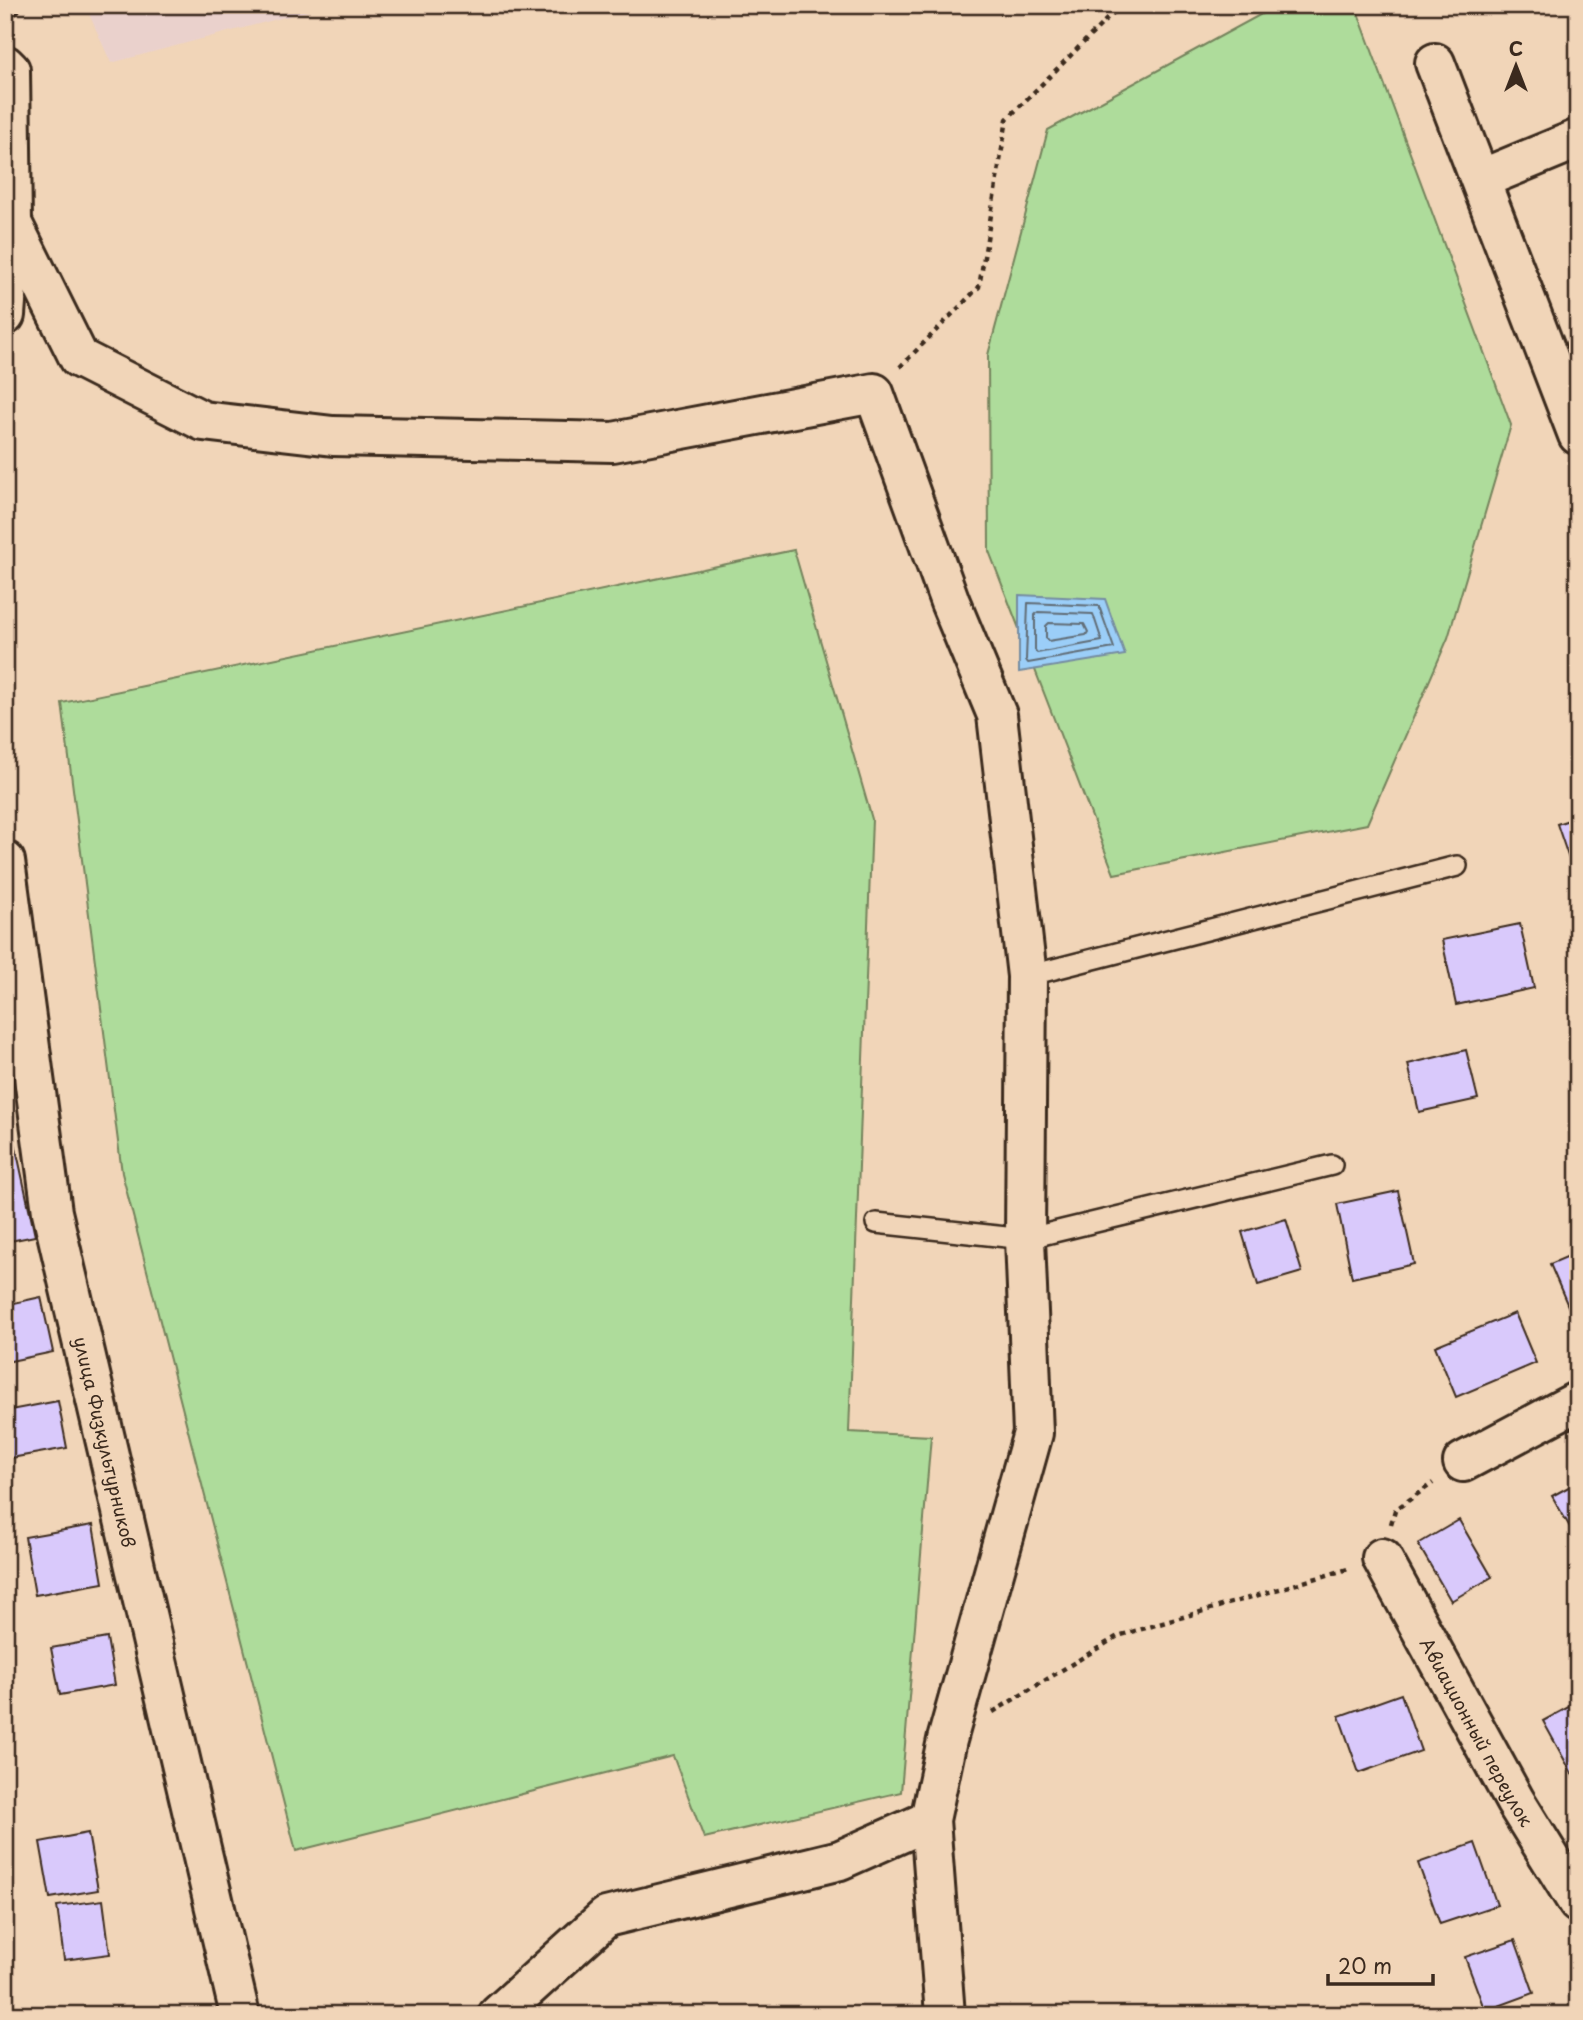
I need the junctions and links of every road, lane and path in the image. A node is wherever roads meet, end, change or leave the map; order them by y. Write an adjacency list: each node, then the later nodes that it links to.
1 (10, 5): 3 (lane)
2 (1130, 5): 10 (path)
3 (5, 8)
4 (1435, 63): 7 (street)
5 (5, 65): 8 (street)
6 (1578, 139): 7 (street)
7 (1481, 179): 11 (street)
8 (12, 223): 9 (street); 10 (street)
9 (5, 316)
10 (874, 393): 14 (street)
11 (1578, 435)
12 (5, 861): 24 (street, улица Физкультурников)
13 (1457, 866): 14 (lane)
14 (1027, 976): 17 (street)
15 (1332, 1165): 17 (lane)
16 (876, 1223): 17 (lane)
17 (1025, 1238): 21 (street)
18 (1578, 1401): 19 (street)
19 (1464, 1462): 20 (path)
20 (1382, 1559): 21 (path); 23 (street, Авиационный переулок)
21 (947, 1740): 22 (street)
22 (930, 1820): 25 (street); 26 (street)
23 (1578, 1903)
24 (240, 2015)
25 (498, 2015)
26 (945, 2015)

